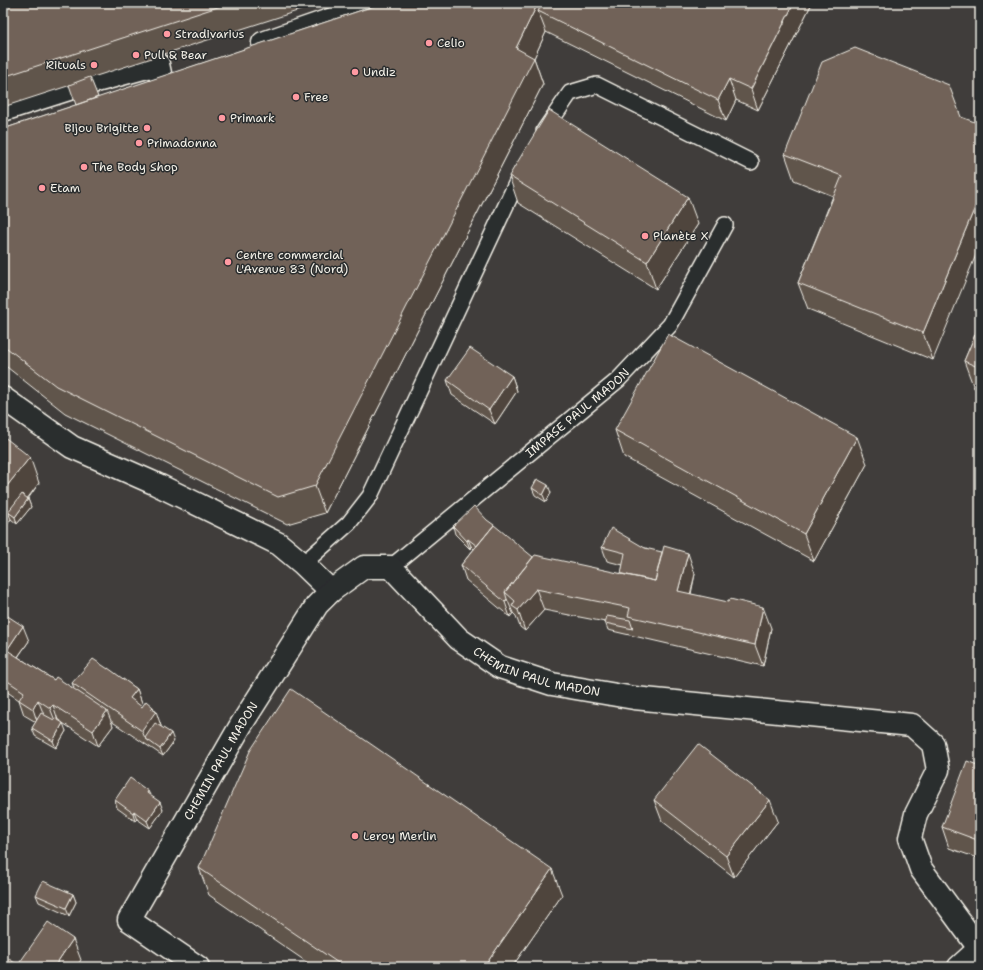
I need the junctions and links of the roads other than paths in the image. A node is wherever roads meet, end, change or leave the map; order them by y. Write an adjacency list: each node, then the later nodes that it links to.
1 (372, 4): 2 (street)
2 (243, 50)
3 (165, 82): 4 (street)
4 (4, 121)
5 (538, 140): 7 (lane)
6 (527, 160): 10 (lane)
7 (751, 162)
8 (725, 225): 11 (lane, IMPASE PAUL MADON)
9 (3, 398): 10 (street)
10 (303, 564): 12 (street)
11 (391, 567): 12 (street, CHEMIN PAUL MADON); 13 (street, CHEMIN PAUL MADON)
12 (331, 591): 14 (street, CHEMIN PAUL MADON)
13 (980, 948): 15 (street)
14 (198, 967)
15 (959, 967)

